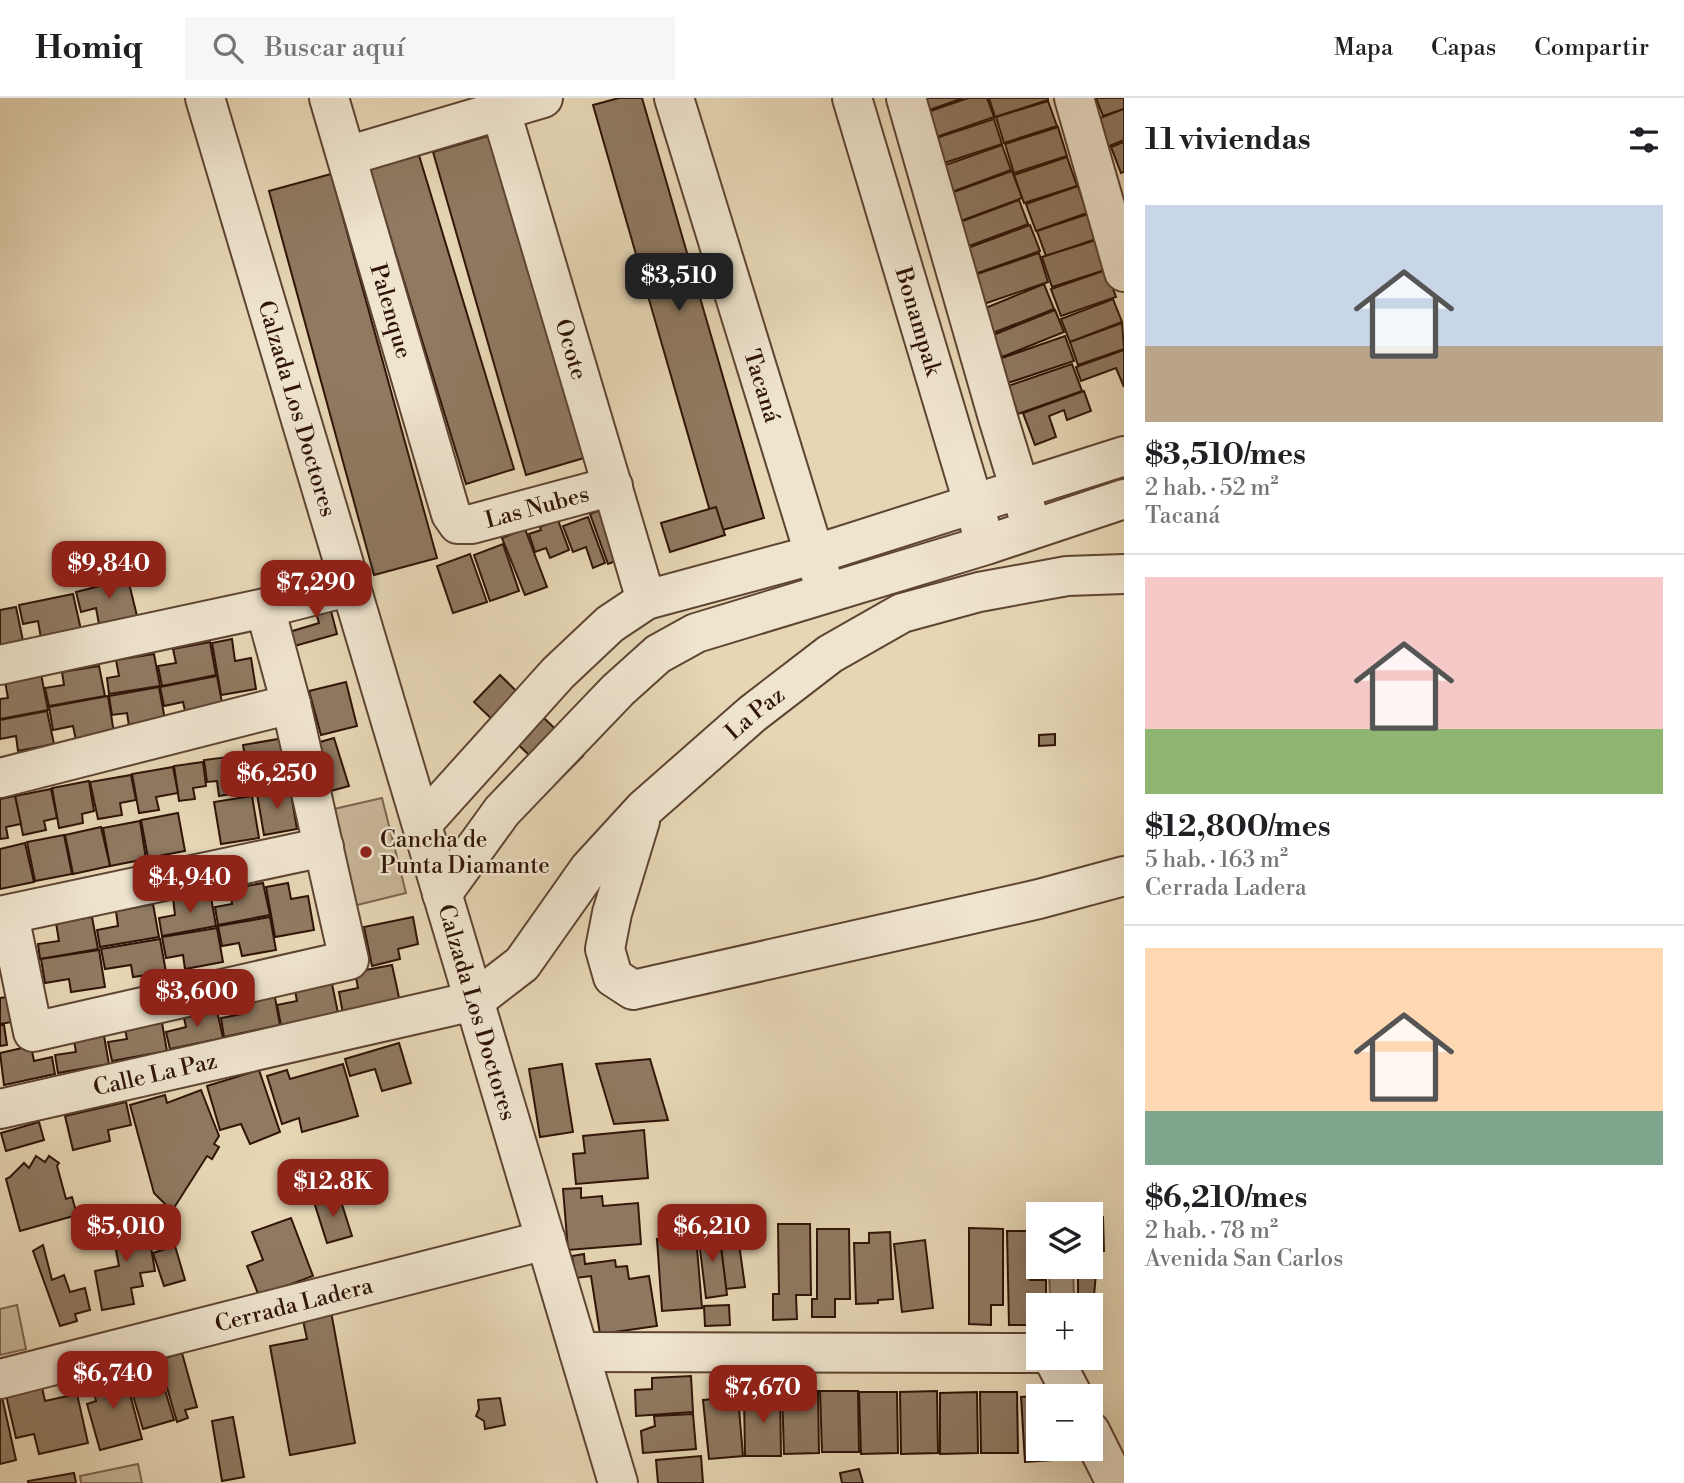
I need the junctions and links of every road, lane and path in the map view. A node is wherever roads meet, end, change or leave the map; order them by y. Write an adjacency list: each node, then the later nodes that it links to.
1 (205, 98): 21 (street, Calzada Los Doctores)
2 (329, 98): 9 (street, Palenque)
3 (543, 98): 8 (street)
4 (674, 98): 19 (street, Tacaná)
5 (852, 98): 15 (street, Bonampak)
6 (906, 98): 13 (street, Bonampak)
7 (1074, 98): 10 (street)
8 (499, 104): 9 (street); 12 (street, Ocote)
9 (347, 156): 16 (street, Palenque)
10 (1124, 272)
11 (1124, 456): 13 (street)
12 (613, 486): 16 (street, Las Nubes); 23 (street, Ocote)
13 (1020, 489): 15 (street); 17 (street, Bonampak)
14 (1124, 499): 17 (street)
15 (974, 506): 18 (street, Bonampak); 19 (street)
16 (458, 524)
17 (1032, 529): 18 (street)
18 (986, 544): 22 (street)
19 (813, 555): 22 (street, Tacaná); 23 (street)
20 (1124, 574): 31 (street, La Paz)
21 (351, 586): 24 (street); 33 (street, Calzada Los Doctores)
22 (827, 594): 28 (street)
23 (646, 600): 26 (street)
24 (265, 608): 25 (street); 27 (street)
25 (0, 665)
26 (558, 673): 28 (street); 29 (street)
27 (291, 704): 30 (street); 34 (street)
28 (603, 705): 32 (street)
29 (467, 772): 32 (street); 33 (street)
30 (0, 778)
31 (644, 808): 35 (street); 38 (street, La Paz)
32 (502, 811): 36 (street)
33 (422, 824): 36 (street, Calzada Los Doctores)
34 (324, 847): 37 (street); 37 (street)
35 (1124, 876)
36 (442, 894): 38 (street, Calzada Los Doctores)
37 (5, 916)
38 (474, 1001): 39 (street, Calle La Paz); 40 (street, Calzada Los Doctores)
39 (0, 1109)
40 (546, 1240): 41 (street, Calzada Los Doctores); 43 (street, Cerrada Ladera)
41 (579, 1352): 42 (street); 45 (street, Calzada Los Doctores)
42 (1026, 1353)
43 (0, 1379)
44 (1103, 1457): 46 (street)
45 (618, 1483)
46 (1116, 1483)

